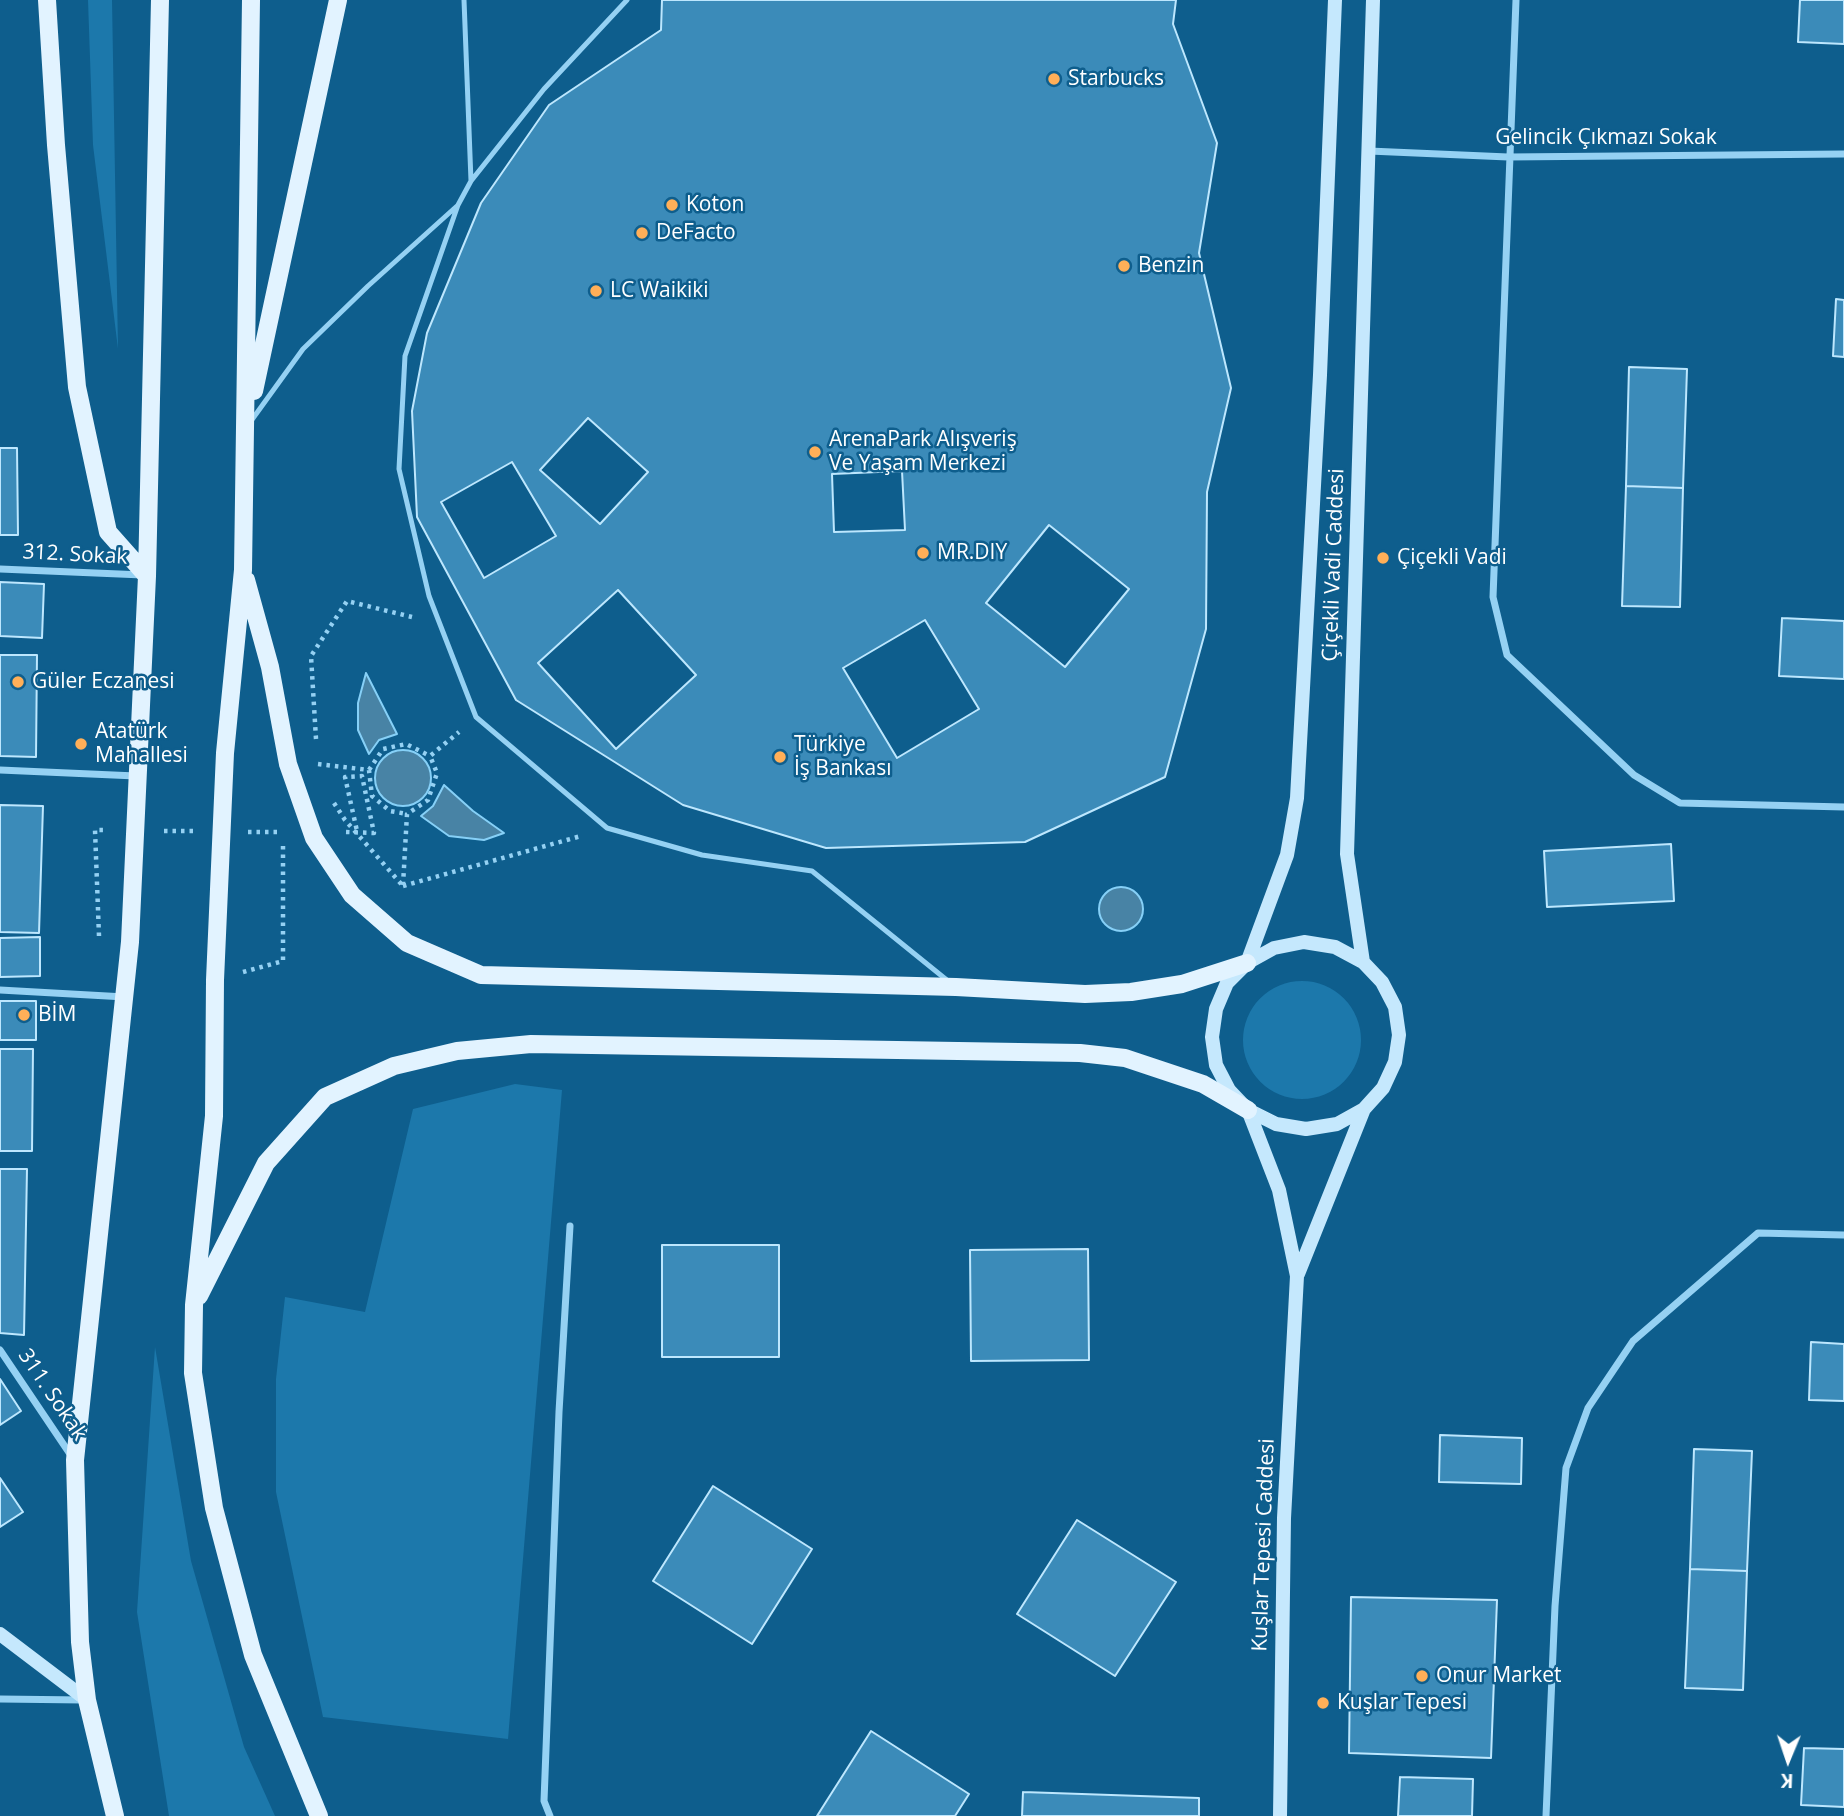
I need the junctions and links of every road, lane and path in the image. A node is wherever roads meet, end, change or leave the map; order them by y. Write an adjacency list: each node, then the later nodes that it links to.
1 (47, 0): 20 (main road)
2 (160, 0): 20 (main road)
3 (251, 0): 17 (main road)
4 (338, 0): 17 (main road)
5 (464, 0): 15 (lane)
6 (614, 0): 11 (lane)
7 (627, 0): 11 (lane)
8 (1335, 0): 40 (street, Çiçekli Vadi Caddesi)
9 (1373, 0): 12 (street, Çiçekli Vadi Caddesi)
10 (1516, 0): 14 (street)
11 (620, 8): 15 (lane)
12 (1368, 151): 14 (street, Gelincik Çıkmazı Sokak); 39 (street, Çiçekli Vadi Caddesi)
13 (1844, 154): 14 (street, Gelincik Çıkmazı Sokak)
14 (1508, 157): 30 (street)
15 (471, 181): 16 (lane)
16 (458, 205): 17 (lane); 21 (lane)
17 (246, 429): 19 (main road)
18 (0, 569): 20 (street, 312. Sokak)
19 (243, 570): 41 (main road); 42 (main road)
20 (147, 576): 28 (main road)
21 (440, 624): 22 (lane); 24 (path)
22 (476, 717): 23 (path); 32 (lane)
23 (430, 756): 26 (path); 31 (path)
24 (317, 764): 26 (path); 27 (path)
25 (0, 770): 28 (street)
26 (369, 770): 31 (path)
27 (321, 774)
28 (137, 776): 44 (main road)
29 (330, 794): 34 (path)
30 (1844, 807)
31 (407, 814): 37 (path)
32 (607, 828): 37 (path); 42 (lane)
33 (95, 830): 38 (path)
34 (357, 831): 36 (path); 37 (path)
35 (283, 832): 41 (path)
36 (374, 833)
37 (403, 886)
38 (99, 948)
39 (1363, 962): 40 (street); 45 (street)
40 (1247, 963): 42 (main road); 46 (street)
41 (215, 980): 50 (main road)
42 (956, 987)
43 (0, 990): 44 (street)
44 (125, 997): 52 (main road)
45 (1364, 1109): 46 (street); 49 (street, Kuşlar Tepesi Caddesi)
46 (1248, 1110): 49 (street, Kuşlar Tepesi Caddesi); 50 (main road)
47 (570, 1226): 58 (street)
48 (1844, 1235): 60 (street)
49 (1297, 1276): 59 (street, Kuşlar Tepesi Caddesi)
50 (194, 1305): 57 (main road)
51 (0, 1350): 52 (street, 311. Sokak)
52 (75, 1460): 55 (main road)
53 (0, 1634): 55 (street)
54 (0, 1699): 55 (street)
55 (87, 1700): 56 (main road)
56 (115, 1816)
57 (319, 1816)
58 (550, 1816)
59 (1280, 1816)
60 (1546, 1816)

